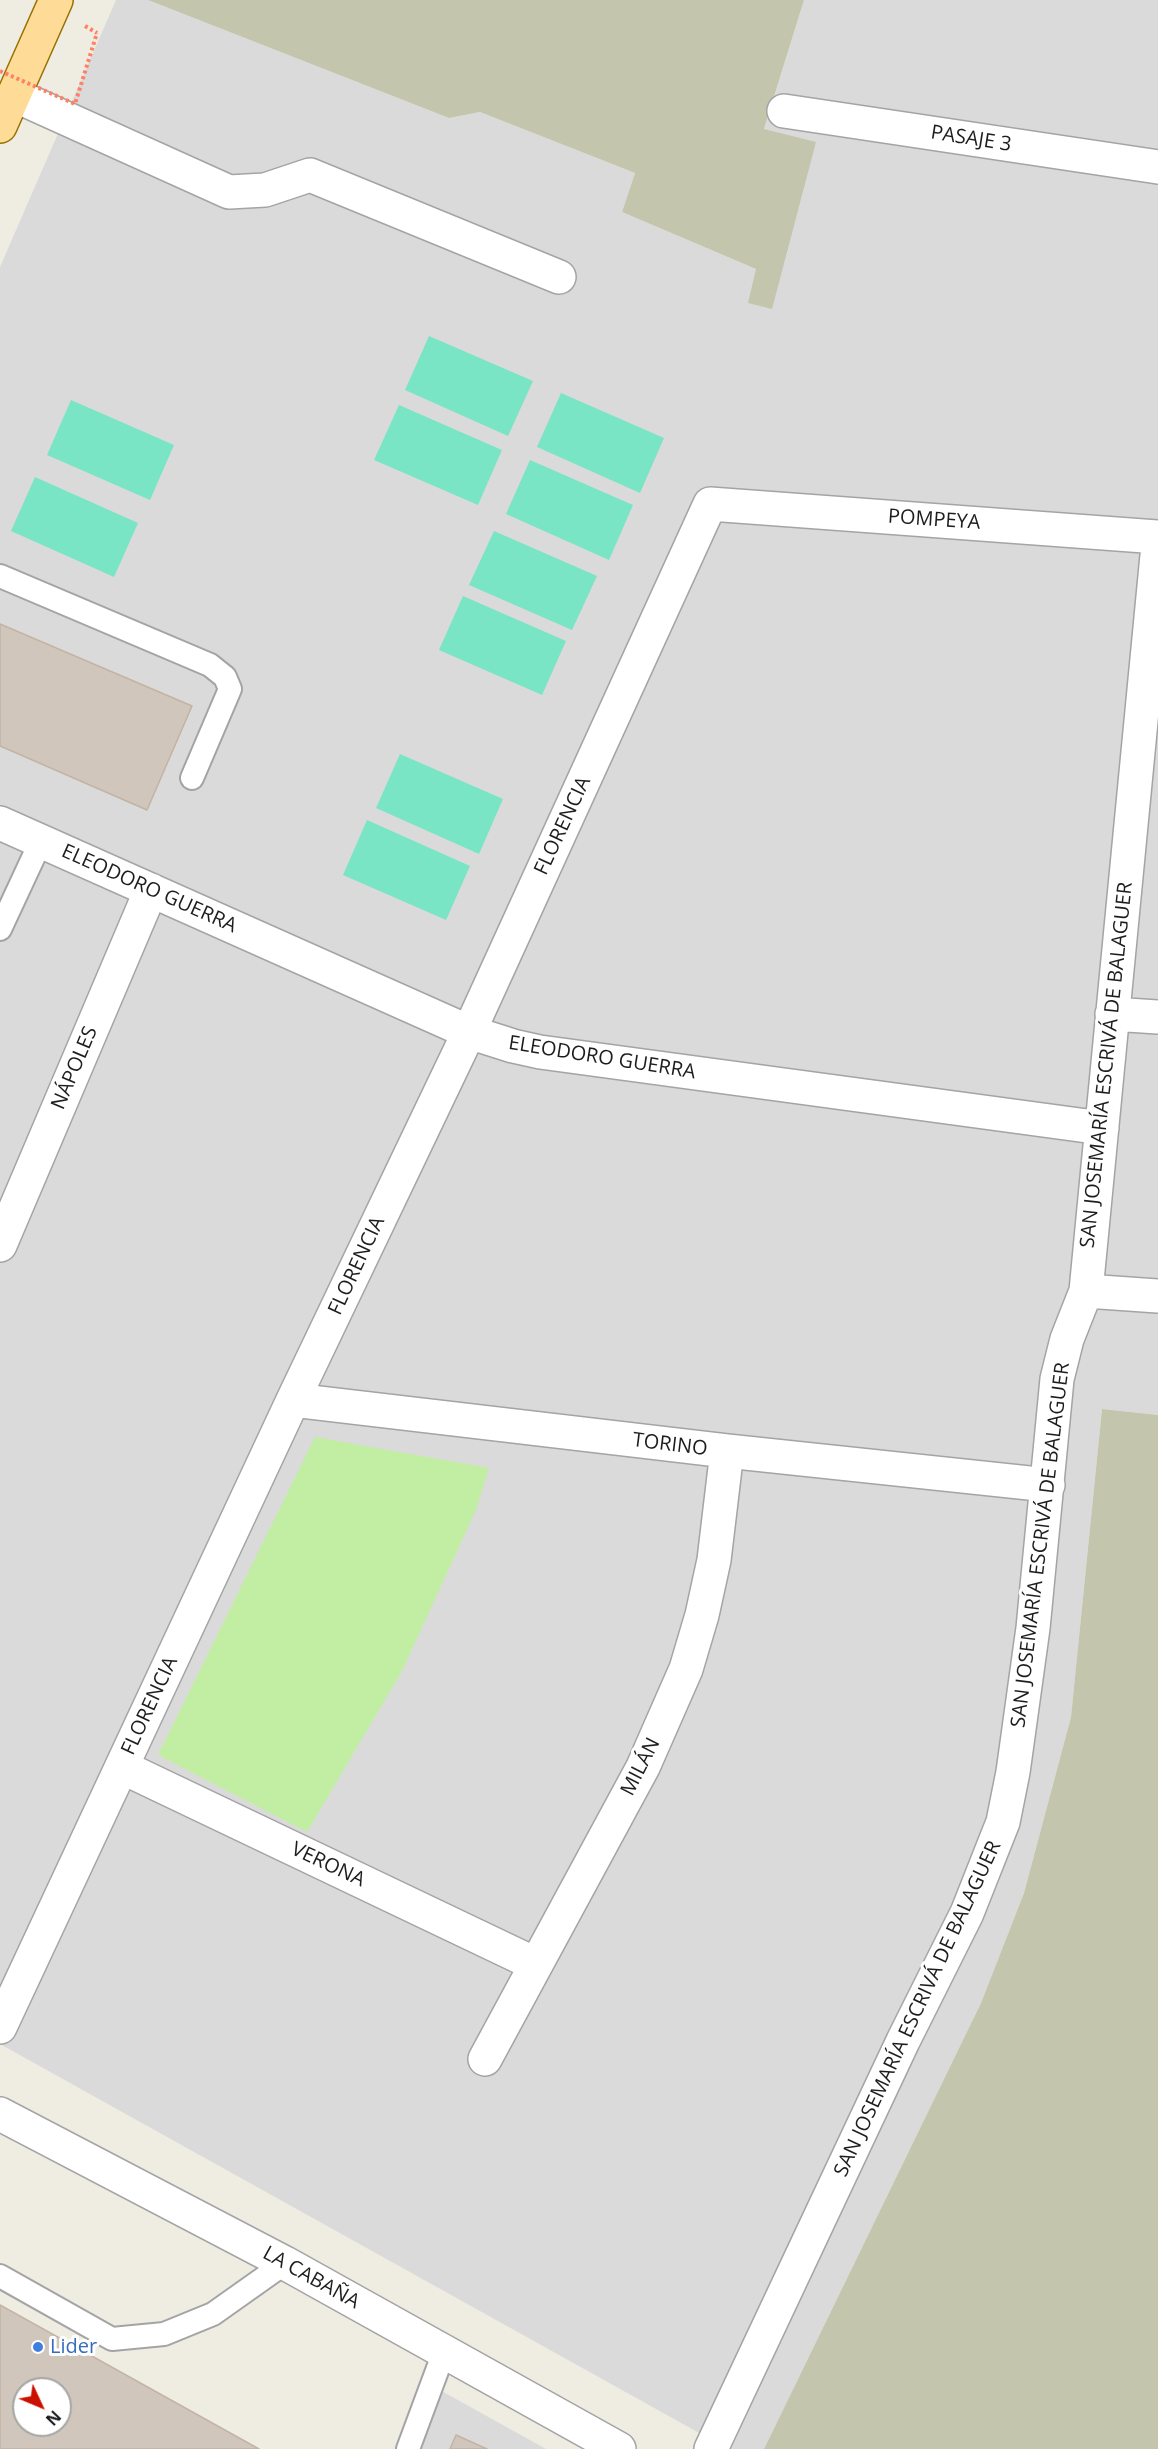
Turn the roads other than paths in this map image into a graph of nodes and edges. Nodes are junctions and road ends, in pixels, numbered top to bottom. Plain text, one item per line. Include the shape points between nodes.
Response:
1 (56, 0) edge
2 (7, 83) edge
3 (784, 111) dead end
4 (0, 126) edge
5 (1158, 167) edge
6 (559, 277) dead end
7 (710, 504) joint
8 (1158, 537) edge
9 (1158, 545) edge
10 (0, 576) edge
11 (1149, 732) edge
12 (192, 778) dead end
13 (0, 823) edge
14 (40, 841) junction
15 (151, 890) junction
16 (0, 929) edge
17 (1112, 1014) junction
18 (1158, 1017) edge
19 (469, 1032) junction
20 (1102, 1128) junction
21 (0, 1245) edge
22 (1086, 1291) junction
23 (1158, 1296) edge
24 (293, 1400) junction
25 (727, 1451) junction
26 (1047, 1485) junction
27 (122, 1767) junction
28 (535, 1964) junction
29 (0, 2026) edge
30 (485, 2059) dead end
31 (0, 2114) edge
32 (285, 2263) junction
33 (0, 2276) edge
34 (444, 2352) junction
35 (408, 2449) edge
36 (619, 2449) edge
37 (711, 2449) edge

1 - 2 main road
2 - 4 main road
2 - 6 street via 230,192 264,190 310,175
3 - 5 street, PASAJE 3
7 - 8 street, POMPEYA
7 - 19 street, FLORENCIA
9 - 11 street, SAN JOSEMARÍA ESCRIVÁ DE BALAGUER
10 - 12 lane via 210,665 225,677 230,690
11 - 17 street, SAN JOSEMARÍA ESCRIVÁ DE BALAGUER
13 - 14 street, ELEODORO GUERRA
14 - 15 street, ELEODORO GUERRA
14 - 16 lane
15 - 19 street, ELEODORO GUERRA
15 - 21 street, NÁPOLES
17 - 18 street
17 - 20 street, SAN JOSEMARÍA ESCRIVÁ DE BALAGUER
19 - 20 street, ELEODORO GUERRA via 540,1052
19 - 24 street, FLORENCIA
20 - 22 street, SAN JOSEMARÍA ESCRIVÁ DE BALAGUER
22 - 23 street
22 - 26 street, SAN JOSEMARÍA ESCRIVÁ DE BALAGUER via 1067,1339 1058,1379
24 - 25 street, TORINO
24 - 27 street, FLORENCIA
25 - 26 street, TORINO
25 - 28 street, MILÁN via 714,1560 686,1669 643,1767
26 - 37 street, SAN JOSEMARÍA ESCRIVÁ DE BALAGUER via 1033,1628 1003,1822 967,1913
27 - 28 street, VERONA
27 - 29 street, FLORENCIA
28 - 30 street, MILÁN
31 - 32 street, LA CABAÑA
32 - 33 lane via 213,2314 164,2334 112,2339
32 - 34 street, LA CABAÑA
34 - 35 lane
34 - 36 street, LA CABAÑA

